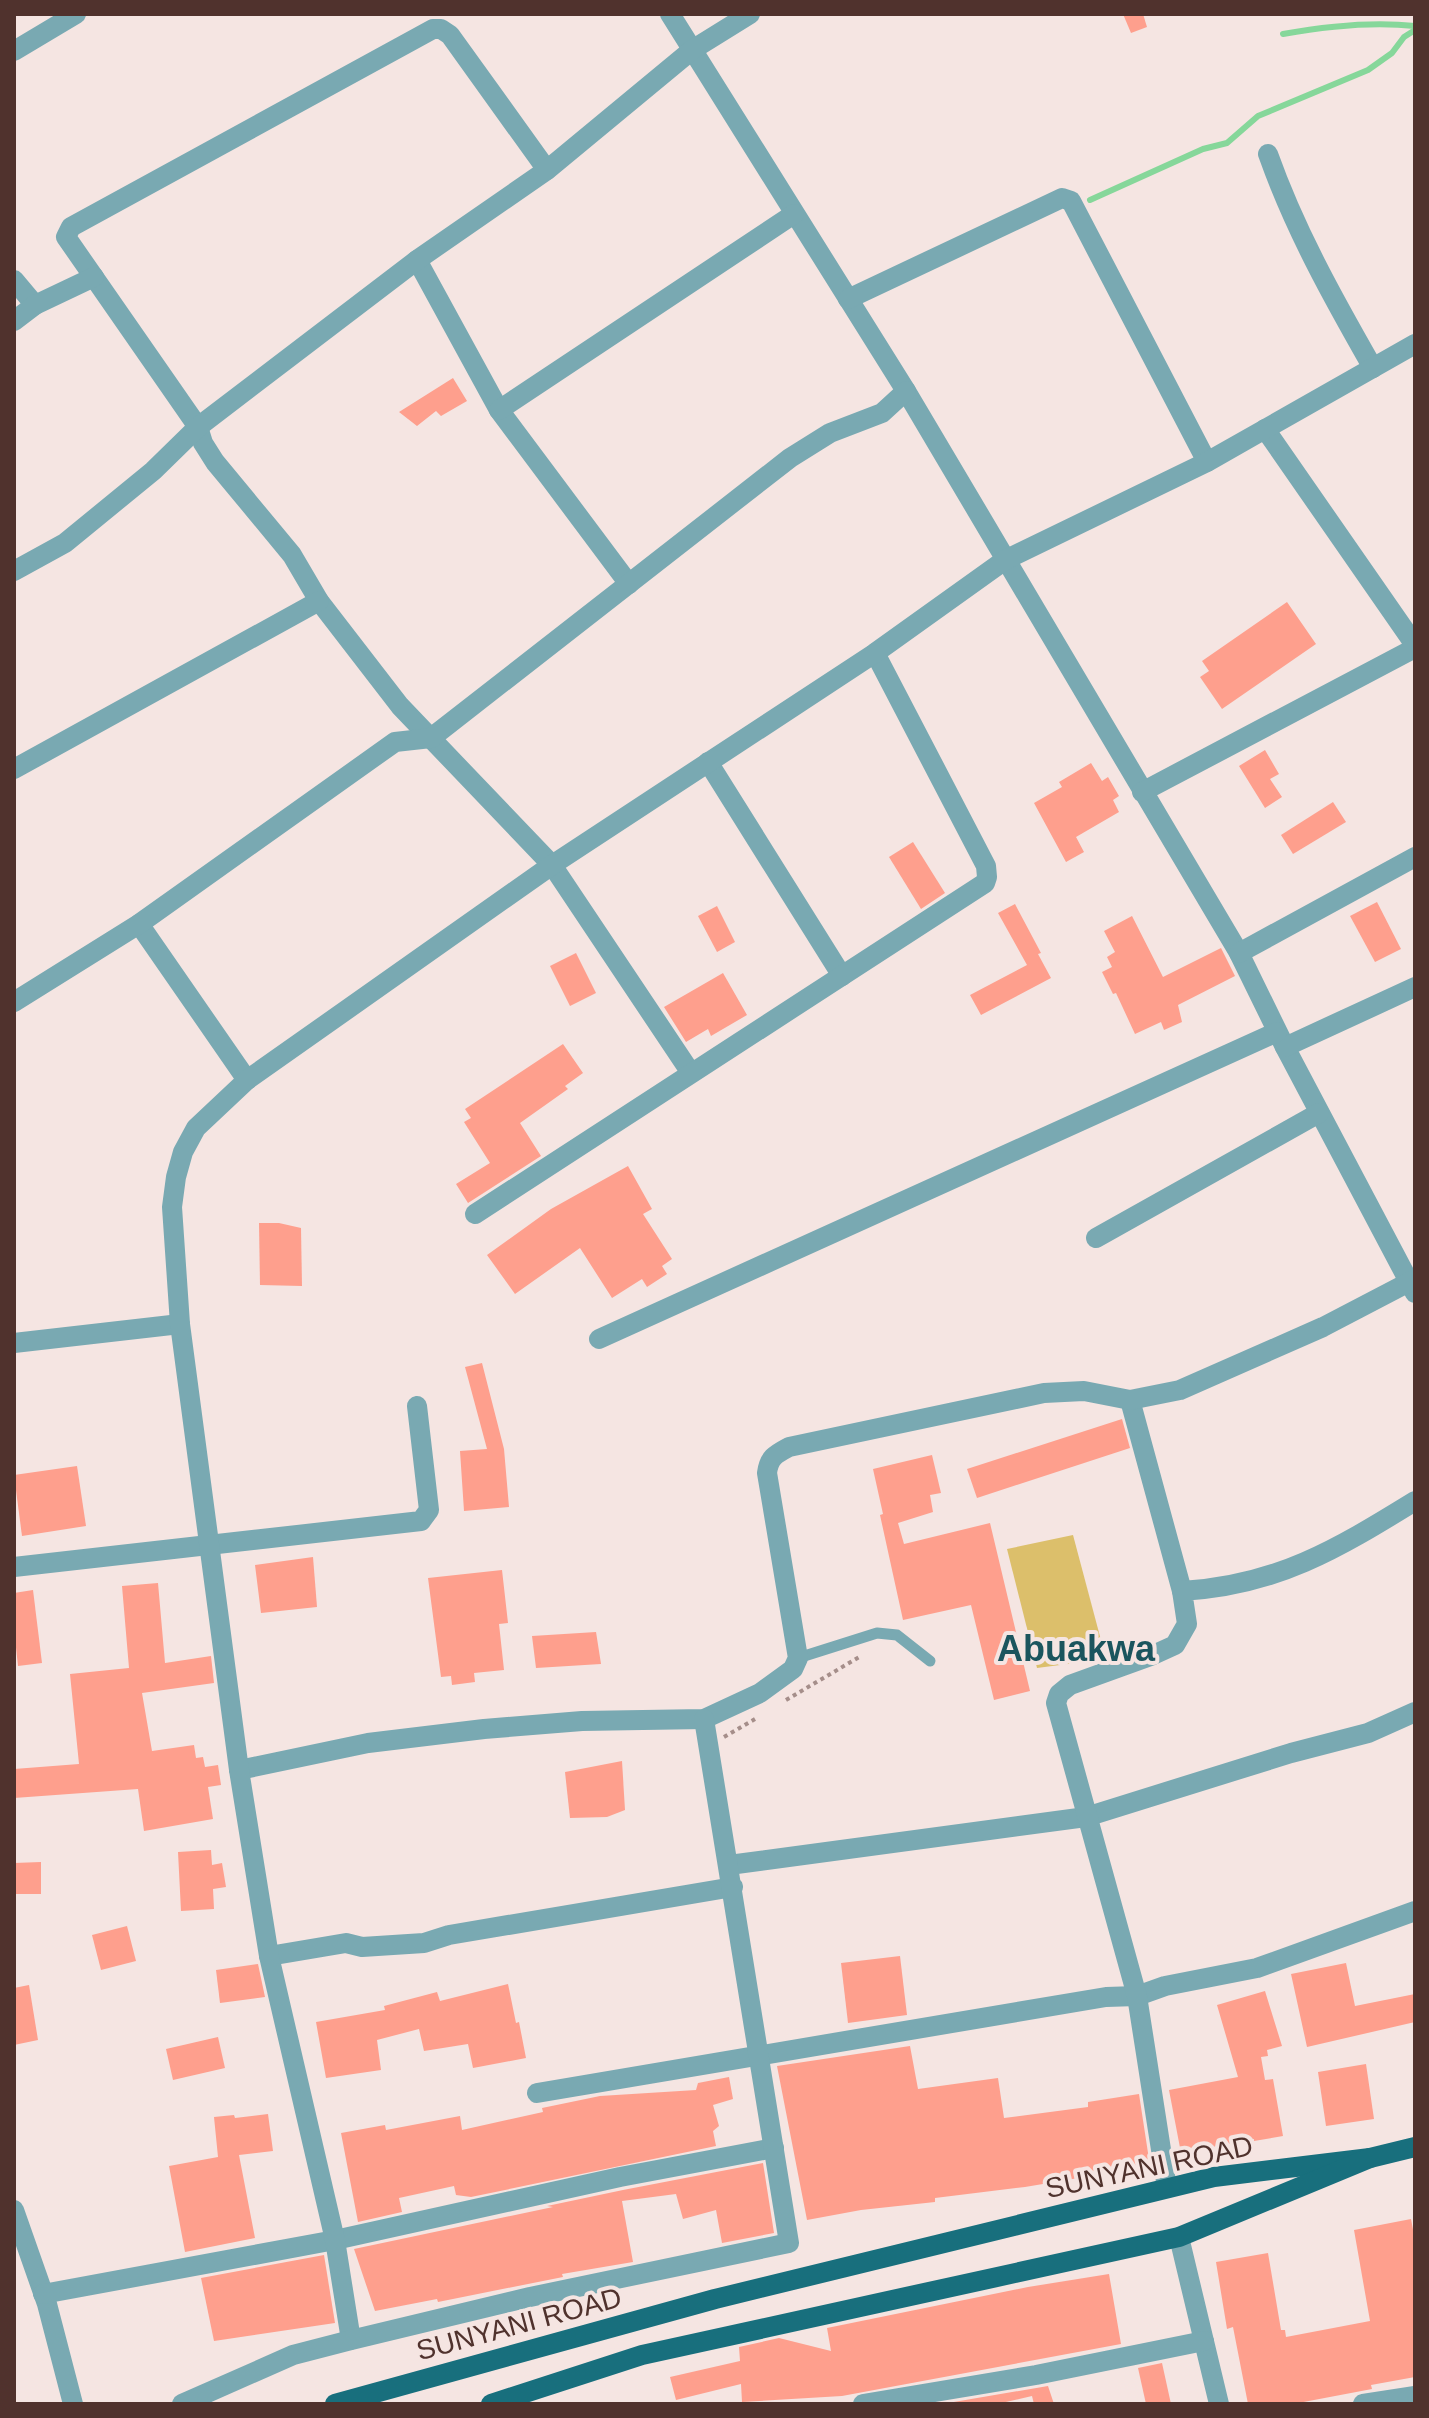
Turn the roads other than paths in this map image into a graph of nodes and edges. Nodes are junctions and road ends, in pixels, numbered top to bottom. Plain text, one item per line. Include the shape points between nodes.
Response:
1 (76, 14) edge
2 (670, 14) edge
3 (750, 14) edge
4 (692, 50) junction
5 (14, 51) edge
6 (1268, 154) dead end
7 (547, 170) junction
8 (794, 214) junction
9 (417, 260) junction
10 (94, 277) junction
11 (14, 280) edge
12 (848, 299) junction
13 (35, 305) junction
14 (14, 321) edge
15 (1415, 344) edge
16 (1373, 368) junction
17 (906, 391) junction
18 (499, 410) junction
19 (198, 427) junction
20 (1265, 429) junction
21 (1207, 462) junction
22 (1005, 560) junction
23 (14, 571) edge
24 (629, 584) junction
25 (319, 601) junction
26 (1415, 646) edge
27 (875, 653) junction
28 (431, 738) junction
29 (708, 762) junction
30 (14, 769) edge
31 (1142, 792) junction
32 (1415, 857) edge
33 (552, 865) junction
34 (139, 924) junction
35 (1239, 953) junction
36 (842, 976) junction
37 (1415, 987) edge
38 (14, 1002) edge
39 (1281, 1040) junction
40 (691, 1073) junction
41 (247, 1080) junction
42 (1319, 1113) junction
43 (475, 1214) dead end
44 (1096, 1238) dead end
45 (1413, 1285) edge
46 (180, 1324) junction
47 (599, 1339) dead end
48 (14, 1343) edge
49 (1130, 1400) junction
50 (417, 1406) dead end
51 (1415, 1501) edge
52 (211, 1544) junction
53 (14, 1567) edge
54 (1182, 1591) junction
55 (798, 1658) junction
56 (930, 1661) dead end
57 (1415, 1712) edge
58 (704, 1719) junction
59 (239, 1770) junction
60 (1086, 1817) junction
61 (729, 1865) junction
62 (733, 1887) junction
63 (1415, 1911) edge
64 (269, 1956) junction
65 (1137, 1996) junction
66 (759, 2056) junction
67 (537, 2093) dead end
68 (1415, 2147) edge
69 (774, 2148) junction
70 (1370, 2158) junction
71 (1167, 2188) junction
72 (14, 2210) edge
73 (1179, 2237) junction
74 (335, 2240) junction
75 (43, 2294) junction
76 (351, 2340) junction
77 (1204, 2341) junction
78 (1415, 2396) edge
79 (73, 2404) edge
80 (182, 2404) edge
81 (335, 2404) edge
82 (491, 2404) edge
83 (863, 2404) edge
84 (1219, 2404) edge
85 (1363, 2404) edge

1 - 5 street
2 - 4 street
3 - 4 street
4 - 7 street
4 - 8 street
6 - 16 street via 1306,247
7 - 9 street
7 - 10 street via 450,35 433,29 71,227 68,242
8 - 12 street
8 - 18 street
9 - 18 street
9 - 19 street
10 - 13 street
10 - 19 street
11 - 13 street
12 - 17 street
12 - 21 street via 1068,199
13 - 14 street
15 - 16 street
16 - 20 street
17 - 22 street
17 - 24 street via 882,413 830,433 790,458
18 - 24 street
19 - 23 street via 97,518
19 - 25 street via 215,462 292,555
20 - 21 street
20 - 26 street
21 - 22 street
22 - 27 street
22 - 31 street
24 - 28 street
25 - 28 street
25 - 30 street
26 - 31 street
27 - 29 street
27 - 36 street via 986,866 987,877 977,889
28 - 33 street
28 - 34 street via 395,742
29 - 33 street
29 - 36 street
31 - 35 street
32 - 35 street
33 - 40 street
33 - 41 street
34 - 38 street
34 - 41 street
35 - 39 street
36 - 40 street
37 - 39 street
39 - 42 street
39 - 47 street
40 - 43 street
41 - 46 street via 196,1128 176,1177 172,1207
42 - 44 street
42 - 45 street
45 - 49 street via 1180,1390
46 - 48 street
46 - 52 street
49 - 54 street
49 - 55 street via 1084,1391 1044,1393 777,1453 769,1460 767,1473
50 - 52 street via 429,1510 421,1521
51 - 54 street via 1351,1540 1283,1572
52 - 53 street
52 - 59 street
54 - 60 street via 1187,1624 1175,1645 1070,1685 1059,1694 1056,1703
55 - 56 lane via 877,1633 897,1635
55 - 58 street via 793,1669 760,1693
57 - 60 street via 1368,1733
58 - 59 street via 484,1729 368,1743
58 - 61 street
59 - 64 street
60 - 61 street
60 - 65 street
61 - 62 street
62 - 64 street via 424,1943 346,1943
62 - 66 street
63 - 65 street via 1257,1968
64 - 74 street
65 - 66 street
65 - 71 street
66 - 67 street
66 - 69 street
68 - 70 main road
69 - 74 street
69 - 76 street via 789,2243
70 - 71 main road, SUNYANI ROAD via 1214,2177
70 - 73 main road, SUNYANI ROAD
71 - 81 main road, SUNYANI ROAD via 715,2299
72 - 75 street
73 - 77 street
73 - 82 main road, SUNYANI ROAD via 642,2355
74 - 75 street
74 - 76 street
75 - 79 street
76 - 80 street via 293,2355
77 - 83 street
77 - 84 street
78 - 85 street

